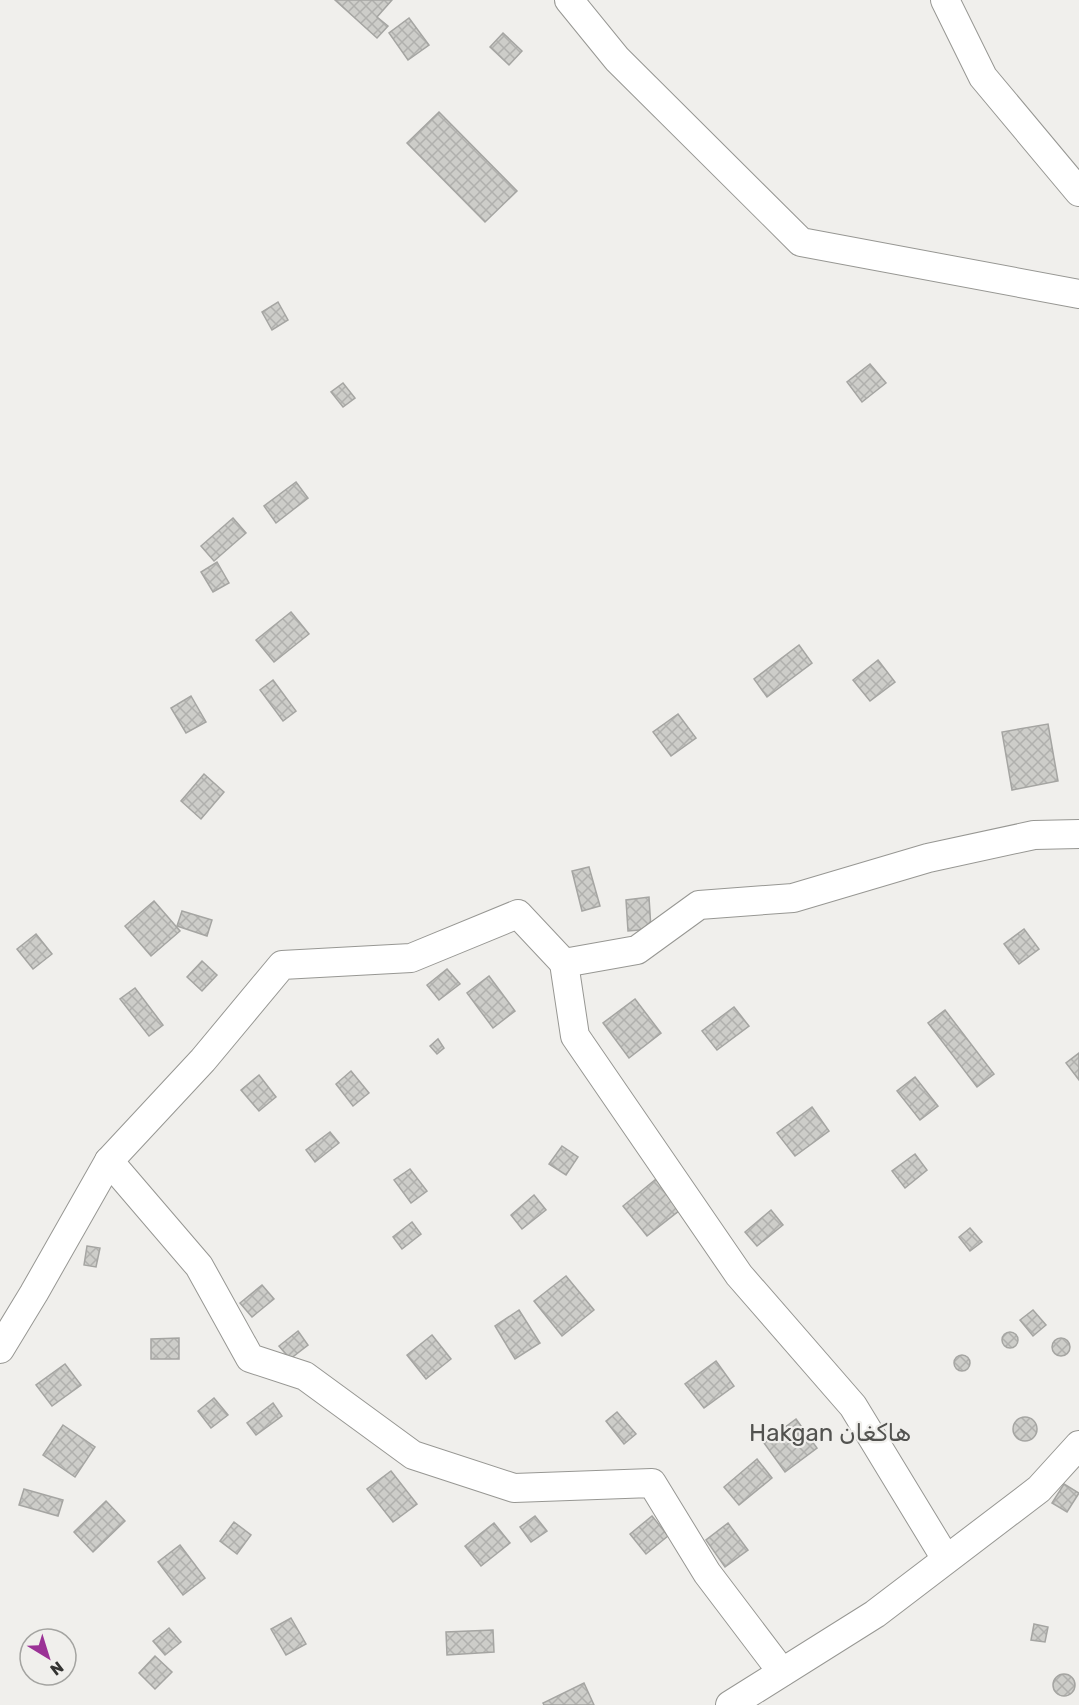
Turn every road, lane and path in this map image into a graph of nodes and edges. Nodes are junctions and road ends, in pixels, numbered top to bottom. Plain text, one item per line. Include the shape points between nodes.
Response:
1 (569, 0) edge
2 (945, 0) edge
3 (1079, 192) edge
4 (1079, 294) edge
5 (1079, 834) edge
6 (564, 963) junction
7 (109, 1161) junction
8 (0, 1349) edge
9 (1079, 1444) edge
10 (946, 1560) junction
11 (782, 1672) junction
12 (730, 1705) edge

1 - 4 street via 616,59 801,242
2 - 3 street via 983,77
5 - 6 street via 1034,836 928,858 793,898 699,905 637,950
6 - 7 street via 518,914 411,958 282,965 203,1060
6 - 10 street via 575,1036 739,1275 853,1406
7 - 8 street
7 - 11 street via 199,1266 250,1358 305,1376 413,1455 514,1488 652,1483 707,1573
9 - 10 street via 1039,1489
10 - 11 street via 875,1614
11 - 12 street

